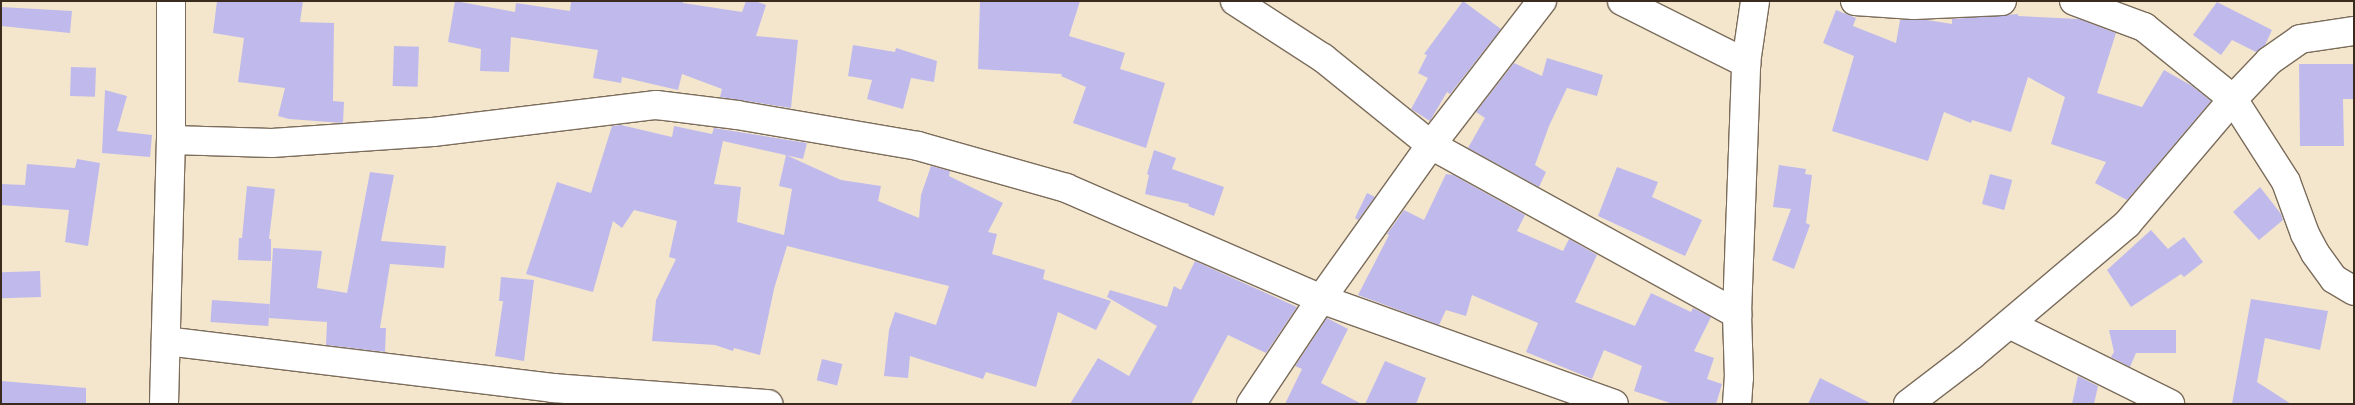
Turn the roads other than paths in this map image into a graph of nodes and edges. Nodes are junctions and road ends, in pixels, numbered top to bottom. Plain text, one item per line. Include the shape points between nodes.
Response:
1 (171, 1) edge
2 (1234, 1) edge
3 (1542, 1) edge
4 (1622, 1) edge
5 (1756, 1) edge
6 (1855, 1) edge
7 (2002, 1) edge
8 (2074, 1) edge
9 (2354, 31) edge
10 (1746, 63) junction
11 (2233, 99) junction
12 (171, 140) junction
13 (1431, 145) junction
14 (2354, 291) edge
15 (1321, 298) junction
16 (1737, 314) junction
17 (2009, 324) junction
18 (166, 341) junction
19 (164, 404) edge
20 (768, 404) edge
21 (1251, 404) edge
22 (1614, 404) edge
23 (1737, 404) edge
24 (1908, 404) edge
25 (2170, 404) edge

1 - 12 street
2 - 13 street via 1323,58
3 - 13 street
4 - 10 street
5 - 10 street
6 - 7 street via 1914,5
8 - 11 street via 2144,28
9 - 11 street via 2300,39 2269,61
10 - 16 street
11 - 14 street via 2286,182 2315,253 2334,279
11 - 17 street via 2127,224
12 - 15 street via 272,143 414,133 656,105 728,114 918,146 1066,188
12 - 18 street
13 - 15 street
13 - 16 street
15 - 21 street
15 - 22 street
16 - 23 street
17 - 24 street
17 - 25 street
18 - 19 street
18 - 20 street via 553,388

